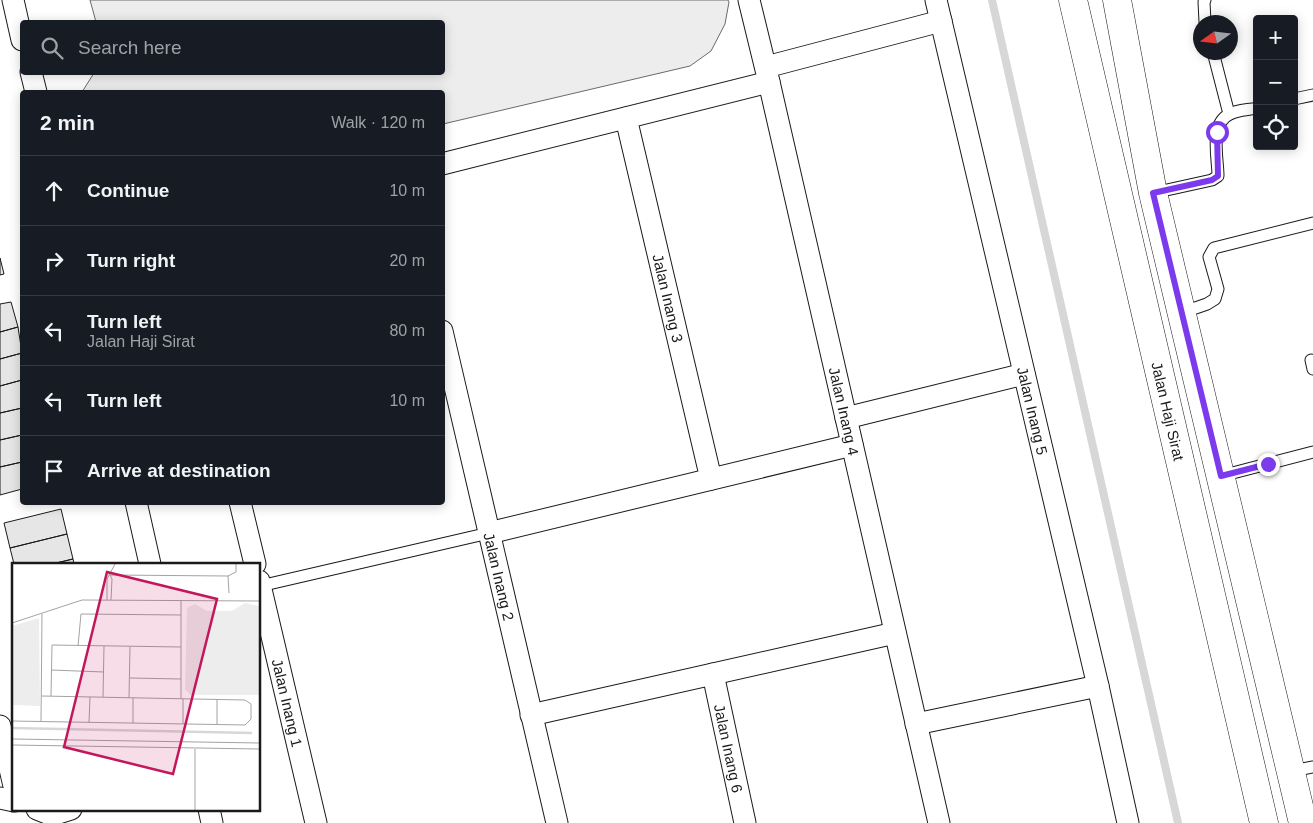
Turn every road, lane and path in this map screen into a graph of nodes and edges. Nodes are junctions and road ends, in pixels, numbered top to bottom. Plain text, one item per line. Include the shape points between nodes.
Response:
1 (13, 0) edge
2 (749, 0) edge
3 (936, 0) edge
4 (1117, 0) edge
5 (1205, 0) edge
6 (1073, 2) edge
7 (1205, 15) edge
8 (941, 21) junction
9 (20, 31) edge
10 (1215, 60) edge
11 (768, 74) junction
12 (32, 75) edge
13 (36, 90) edge
14 (1313, 95) edge
15 (1298, 98) edge
16 (1253, 109) edge
17 (1229, 114) junction
18 (626, 118) junction
19 (445, 163) edge
20 (1153, 193) junction
21 (1313, 223) edge
22 (1180, 313) junction
23 (445, 344) edge
24 (1024, 374) junction
25 (846, 418) junction
26 (852, 445) junction
27 (1313, 452) edge
28 (1221, 476) junction
29 (711, 479) junction
30 (137, 505) edge
31 (241, 505) edge
32 (489, 533) junction
33 (150, 563) edge
34 (255, 563) edge
35 (260, 584) edge
36 (260, 588) edge
37 (896, 633) junction
38 (713, 674) junction
39 (1098, 686) junction
40 (531, 715) junction
41 (916, 724) junction
42 (0, 726) edge
43 (1302, 769) edge
44 (12, 777) edge
45 (40, 810) edge
46 (69, 810) edge
47 (208, 810) edge
48 (212, 823) edge
49 (316, 823) edge
50 (556, 823) edge
51 (745, 823) edge
52 (939, 823) edge
53 (1128, 823) edge
54 (1264, 823) edge
55 (1303, 823) edge

1 - 9 street
2 - 11 street, Jalan Inang 4
3 - 8 street, Jalan Inang 5
4 - 20 main road
5 - 7 lane
6 - 54 main road, Jalan Haji Sirat
8 - 11 street
8 - 24 street, Jalan Inang 5
10 - 17 lane
11 - 18 street
11 - 25 street, Jalan Inang 4
12 - 13 street
14 - 15 lane
16 - 17 lane
17 - 20 lane via 1221,121 1217,132 1218,176
18 - 19 street
18 - 29 street, Jalan Inang 3
20 - 22 main road
21 - 22 lane via 1214,248 1209,257 1218,289 1215,299
22 - 28 main road
23 - 32 street, Jalan Inang 2
24 - 25 street
24 - 39 street, Jalan Inang 5
25 - 26 street, Jalan Inang 4
26 - 29 street
26 - 37 street, Jalan Inang 4
27 - 28 lane
28 - 43 main road
29 - 32 street
30 - 33 street
31 - 34 street
32 - 35 lane
32 - 40 street, Jalan Inang 2
36 - 49 street, Jalan Inang 1
37 - 38 street
37 - 41 street, Jalan Inang 4
38 - 40 street
38 - 51 street, Jalan Inang 6
39 - 41 street
39 - 53 street, Jalan Inang 5
40 - 50 street, Jalan Inang 2
41 - 52 street, Jalan Inang 4
42 - 44 street
43 - 55 main road
45 - 46 street via 52,815
47 - 48 street

